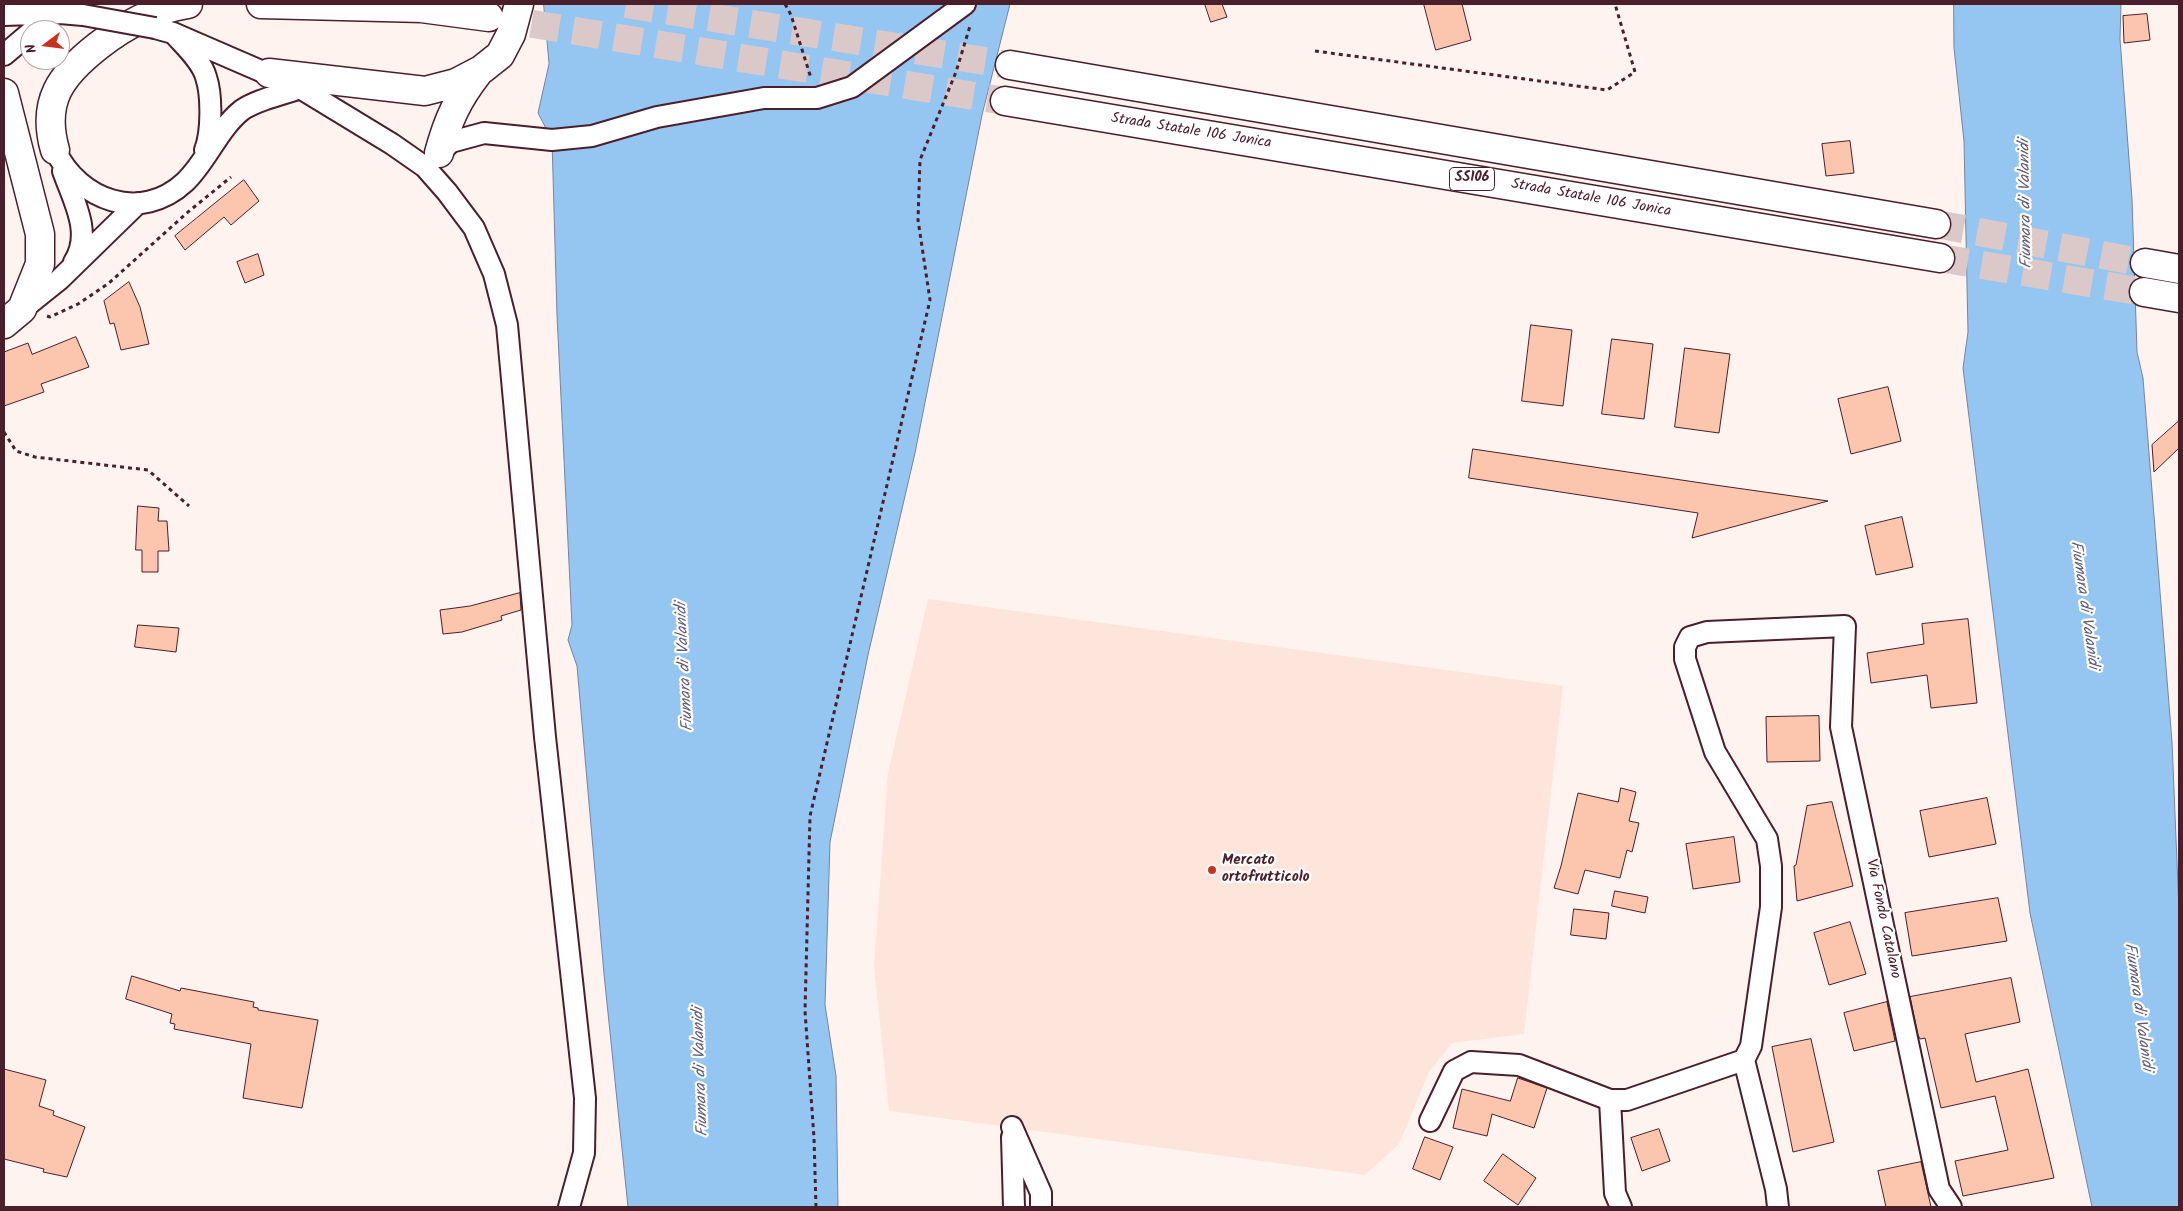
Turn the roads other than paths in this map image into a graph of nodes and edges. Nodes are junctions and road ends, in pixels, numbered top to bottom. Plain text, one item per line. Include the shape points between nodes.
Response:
1 (188, 4) edge
2 (261, 4) edge
3 (377, 4) edge
4 (519, 4) edge
5 (423, 8) junction
6 (968, 12) edge
7 (60, 13) junction
8 (4, 15) edge
9 (489, 17) tunnel mouth
10 (49, 20) edge
11 (164, 30) junction
12 (20, 41) edge
13 (4, 55) edge
14 (1010, 65) tunnel mouth
15 (481, 70) junction
16 (269, 73) junction
17 (300, 88) junction
18 (4, 93) edge
19 (1005, 101) tunnel mouth
20 (4, 146) edge
21 (56, 150) junction
22 (202, 159) junction
23 (432, 160) junction
24 (30, 194) junction
25 (138, 203) junction
26 (1936, 224) tunnel mouth
27 (1940, 258) tunnel mouth
28 (2145, 263) tunnel mouth
29 (2179, 269) edge
30 (59, 280) junction
31 (2144, 292) tunnel mouth
32 (2179, 298) edge
33 (13, 317) edge
34 (1744, 1060) junction
35 (1610, 1100) junction
36 (1430, 1121) dead end
37 (569, 1207) edge
38 (1014, 1207) edge
39 (1041, 1207) edge
40 (1622, 1207) edge
41 (1778, 1207) edge
42 (1951, 1207) edge

1 - 21 main road via 141,17 110,36 72,67 59,85 52,106 51,129
2 - 5 main road
3 - 5 main road
4 - 15 main road via 512,34 500,55
5 - 9 main road
6 - 23 street via 852,86 818,98 764,98 657,117 592,136 552,140 484,133 451,142
7 - 8 street
7 - 10 street
7 - 11 street, bridge
11 - 16 street
11 - 22 street via 194,57 206,76 211,122
12 - 13 street
14 - 26 main road, SS106
15 - 16 main road via 456,83 425,91
15 - 23 main road via 461,95
16 - 17 street
17 - 22 street via 242,110
17 - 23 street via 392,144
18 - 24 main road
19 - 27 main road, Strada Statale 106 Jonica / SS106
20 - 24 main road
21 - 25 street via 68,173 88,190 112,201
21 - 30 street via 83,237 77,258
22 - 25 street via 174,190
23 - 37 street via 447,192 474,228 494,274 507,325 545,736 585,1098 584,1153
24 - 33 main road via 40,234 40,264
25 - 30 street
28 - 29 main road
30 - 33 street
31 - 32 main road
34 - 35 street via 1627,1100
34 - 41 street
34 - 42 street, Via Fondo Catalano via 1751,1046 1770,907 1768,840 1715,752 1685,658 1685,647 1690,637 1707,632 1846,626 1841,727 1939,1189
35 - 36 street via 1519,1065 1471,1062 1454,1071
35 - 40 street via 1615,1193
38 - 39 street via 1012,1128 1041,1193

